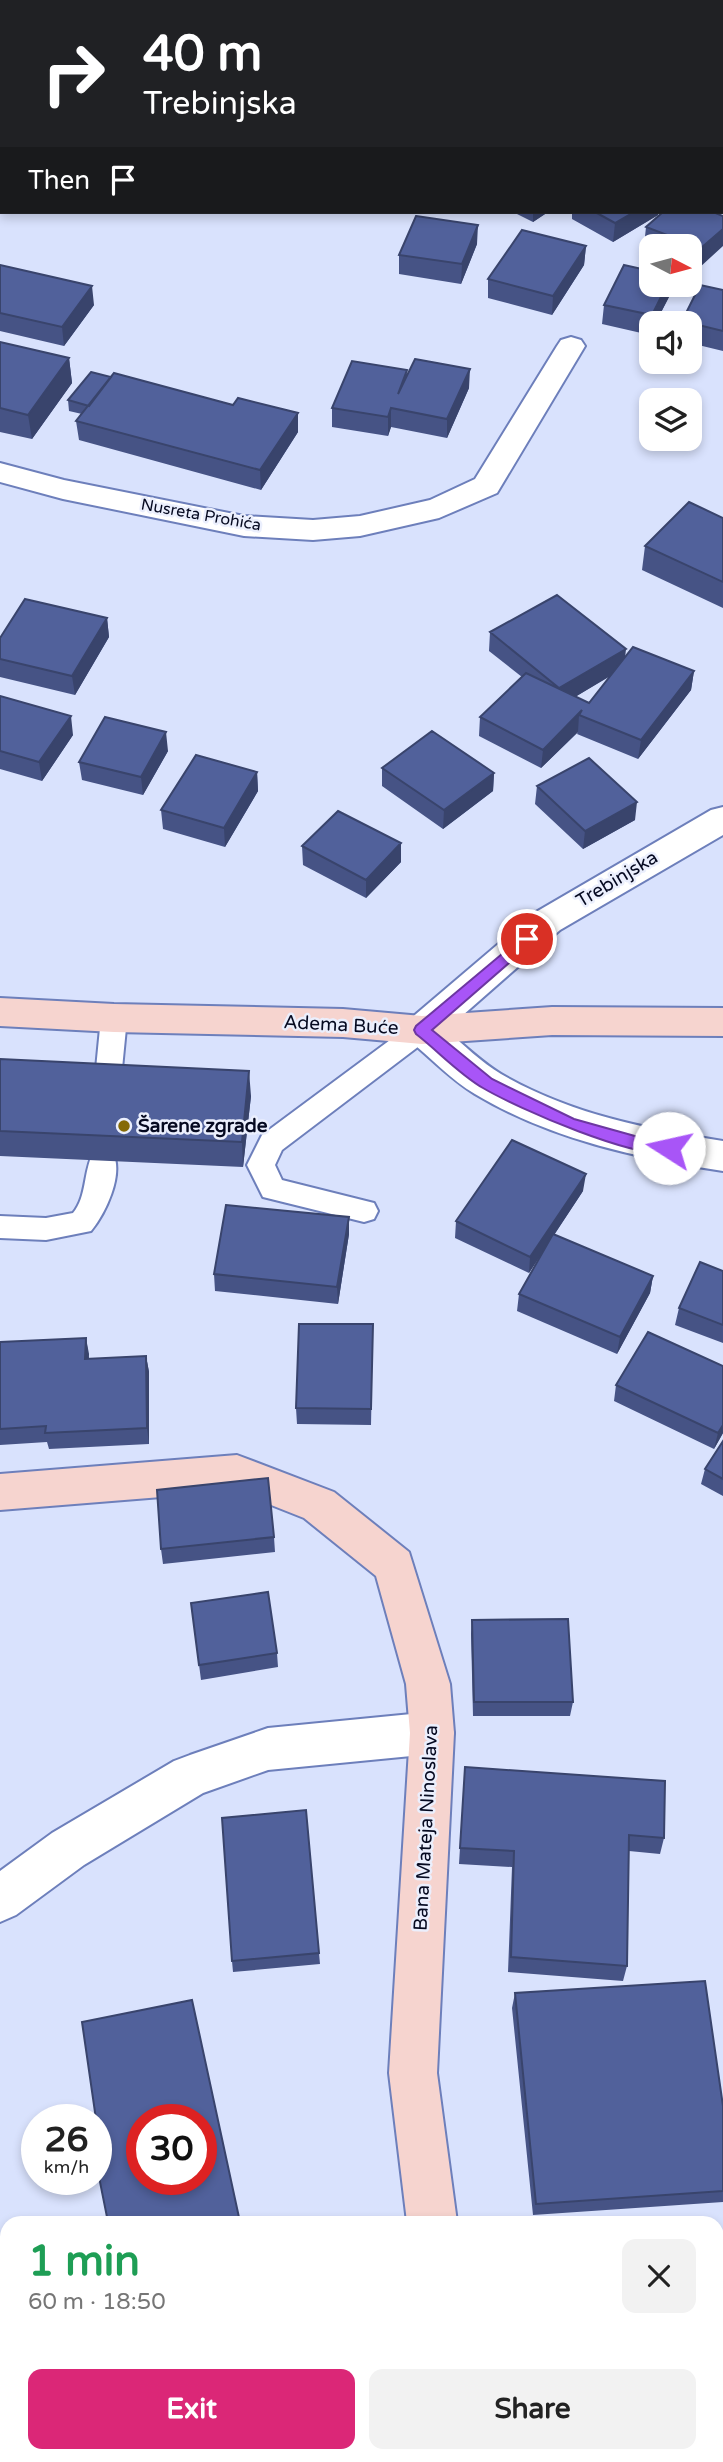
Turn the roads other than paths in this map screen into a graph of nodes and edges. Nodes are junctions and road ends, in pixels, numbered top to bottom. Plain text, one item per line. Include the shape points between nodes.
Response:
1 (571, 346) dead end
2 (0, 472) edge
3 (723, 819) edge
4 (0, 1012) edge
5 (114, 1018) junction
6 (723, 1022) edge
7 (422, 1030) junction
8 (107, 1089) edge
9 (723, 1156) edge
10 (103, 1161) edge
11 (365, 1211) dead end
12 (0, 1227) edge
13 (0, 1492) edge
14 (432, 1733) junction
15 (0, 1899) edge
16 (431, 2216) edge

1 - 2 street, Nusreta Prohića via 486,486 439,508 373,523 313,530 244,526
3 - 7 street, Trebinjska via 548,921
4 - 5 street, Adema Buće
5 - 7 street, Adema Buće via 343,1023
5 - 8 lane
6 - 7 street, Adema Buće via 552,1021
7 - 9 street via 487,1083 570,1124 642,1144
7 - 11 lane via 272,1143 261,1165 273,1189
10 - 12 lane via 94,1207 81,1223 46,1229
13 - 14 street, Bana Mateja Ninoslava via 237,1474 319,1505 394,1565 428,1684
14 - 15 street via 268,1749 190,1776 68,1849
14 - 16 street, Bana Mateja Ninoslava via 413,2073

